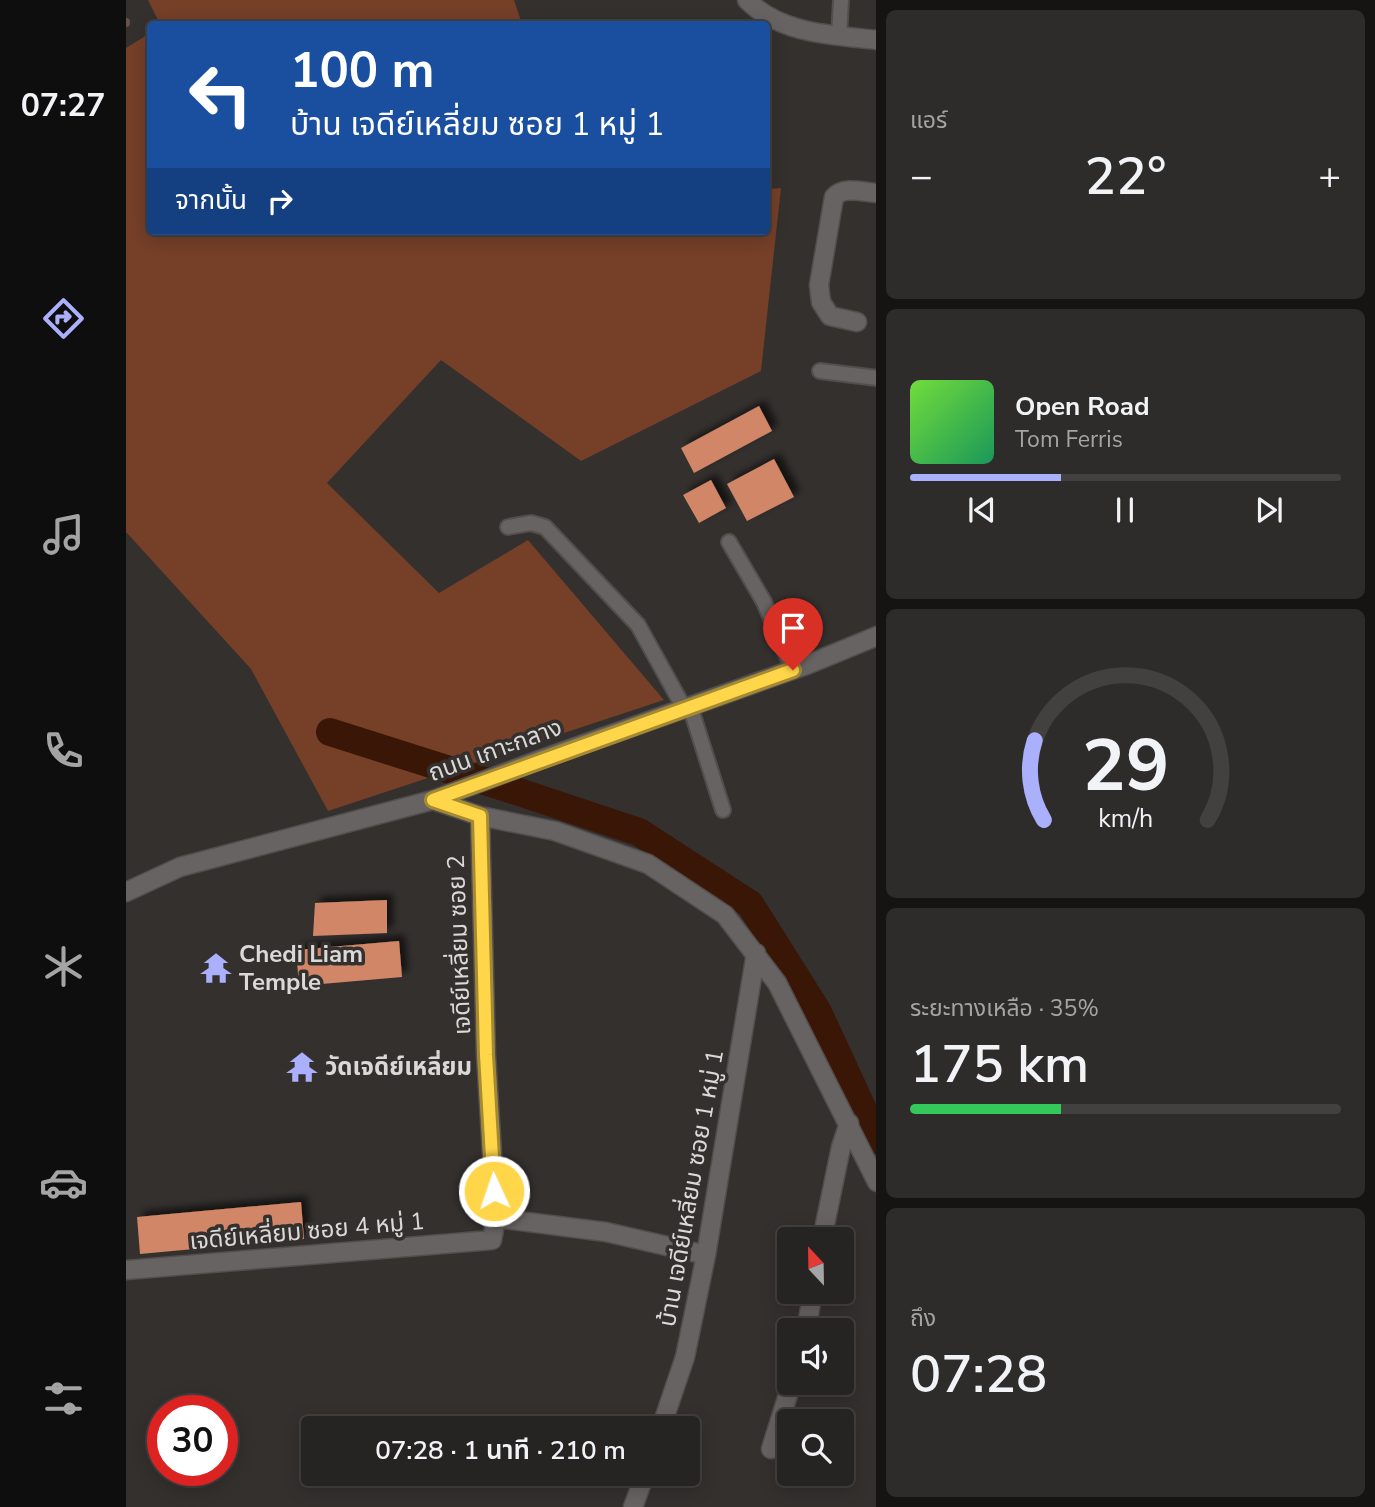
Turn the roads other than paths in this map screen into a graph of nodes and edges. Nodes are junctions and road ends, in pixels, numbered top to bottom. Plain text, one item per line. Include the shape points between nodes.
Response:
1 (747, 0) edge
2 (841, 0) edge
3 (839, 36) junction
4 (876, 40) edge
5 (876, 193) edge
6 (857, 322) dead end
7 (820, 372) dead end
8 (876, 378) edge
9 (508, 527) dead end
10 (729, 542) dead end
11 (876, 636) edge
12 (793, 670) junction
13 (687, 707) junction
14 (433, 800) junction
15 (723, 810) dead end
16 (480, 816) junction
17 (126, 892) edge
18 (756, 953) junction
19 (849, 1122) junction
20 (876, 1182) edge
21 (496, 1218) junction
22 (824, 1227) edge
23 (492, 1240) joint
24 (706, 1255) junction
25 (126, 1270) edge
26 (788, 1395) edge
27 (665, 1416) edge
28 (771, 1449) dead end
29 (641, 1486) edge
30 (633, 1507) edge

1 - 3 street via 786,24
2 - 3 lane
3 - 4 street
5 - 6 street via 848,190 834,197 819,285 821,302 830,316
7 - 8 lane
9 - 13 lane via 531,523 545,527 638,625
10 - 12 lane via 764,602
11 - 12 street, ถนน เกาะกลาง
12 - 13 street, ถนน เกาะกลาง
13 - 14 street, ถนน เกาะกลาง
13 - 15 lane
14 - 16 street
14 - 17 street, ถนน เกาะกลาง via 180,867
16 - 18 street via 555,831 648,864 725,915
16 - 21 street, เจดีย์เหลี่ยม ซอย 2 via 486,1055
18 - 19 street via 777,983
18 - 24 street, บ้าน เจดีย์เหลี่ยม ซอย 1 หมู่ 1
19 - 20 street
19 - 22 street
21 - 23 street, เจดีย์เหลี่ยม ซอย 2
21 - 24 street via 606,1232
23 - 25 street, เจดีย์เหลี่ยม ซอย 4 หมู่ 1
24 - 27 street, บ้าน เจดีย์เหลี่ยม ซอย 1 หมู่ 1 via 685,1357
26 - 28 street
29 - 30 street

